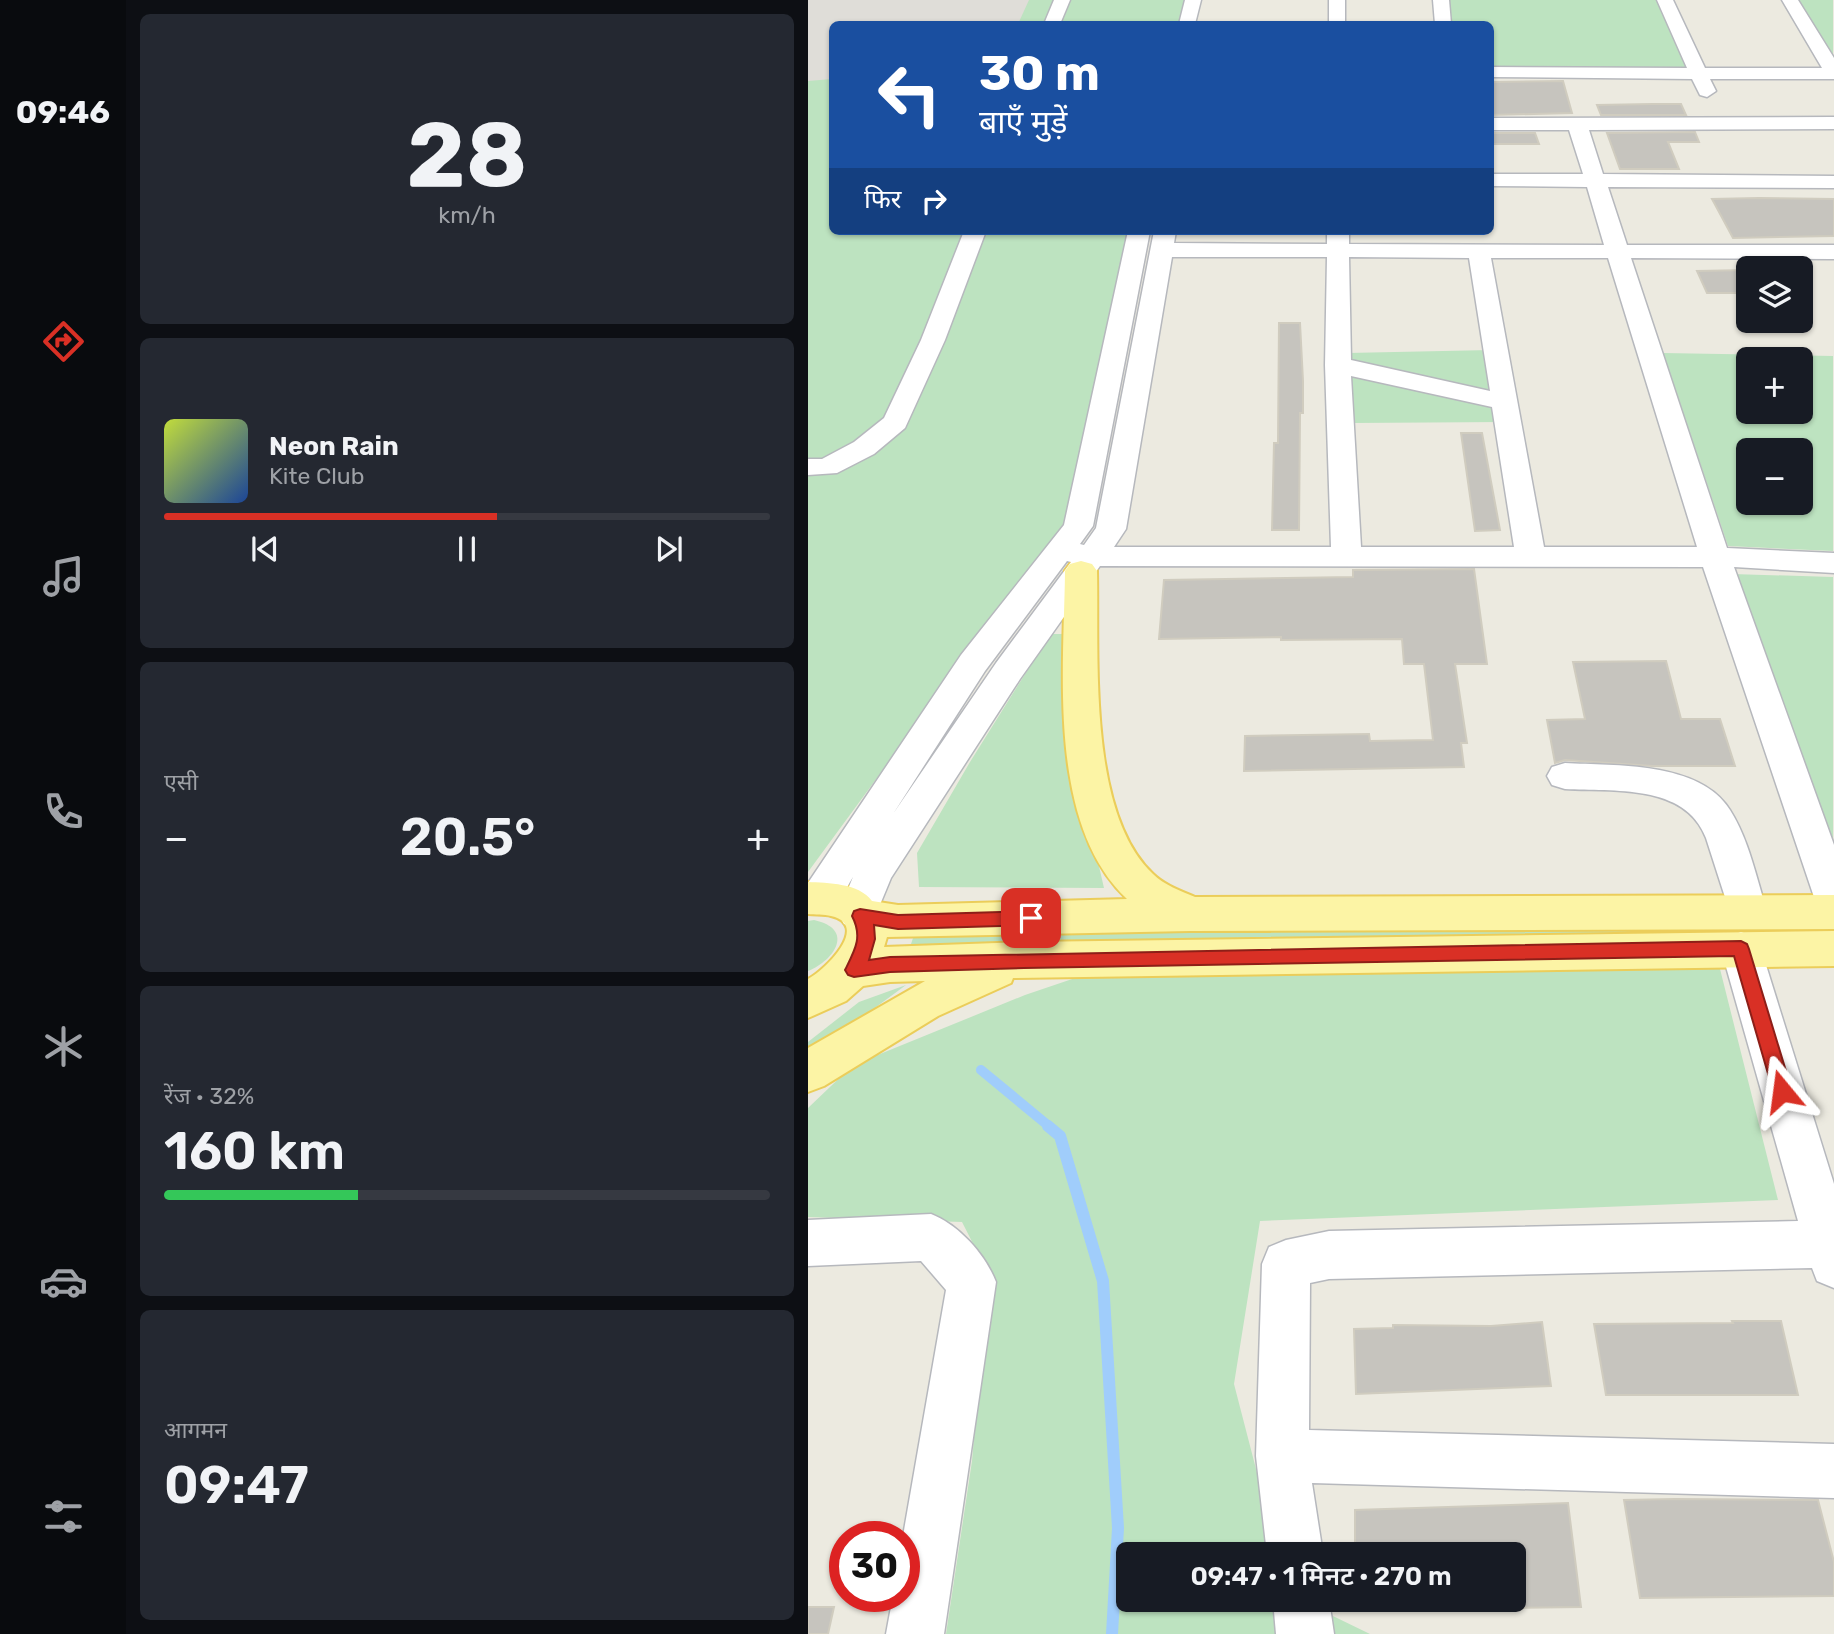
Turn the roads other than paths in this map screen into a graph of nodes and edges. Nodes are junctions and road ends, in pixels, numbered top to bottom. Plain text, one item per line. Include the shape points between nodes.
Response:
1 (1062, 0) edge
2 (1193, 0) edge
3 (1337, 0) edge
4 (1441, 0) edge
5 (1665, 0) edge
6 (1790, 0) edge
7 (1053, 21) edge
8 (1188, 21) edge
9 (1337, 21) edge
10 (1443, 21) edge
11 (1494, 72) edge
12 (1698, 73) junction
13 (1833, 74) edge
14 (1834, 123) edge
15 (1494, 124) edge
16 (1577, 124) junction
17 (1724, 124) junction
18 (1494, 180) edge
19 (1594, 181) junction
20 (1834, 182) edge
21 (973, 235) edge
22 (1155, 237) edge
23 (1338, 241) edge
24 (1834, 251) edge
25 (1479, 252) junction
26 (1617, 252) junction
27 (1338, 365) junction
28 (1505, 402) junction
29 (808, 467) edge
30 (1346, 556) junction
31 (1531, 557) junction
32 (1714, 557) junction
33 (1077, 559) junction
34 (1834, 563) edge
35 (1565, 776) dead end
36 (814, 898) edge
37 (1834, 900) edge
38 (1834, 912) edge
39 (859, 914) junction
40 (1190, 914) junction
41 (1749, 936) junction
42 (1834, 947) edge
43 (1024, 960) junction
44 (854, 970) junction
45 (808, 999) edge
46 (808, 1072) edge
47 (808, 1243) edge
48 (1830, 1254) edge
49 (1282, 1456) junction
50 (1834, 1471) edge
51 (1293, 1542) edge
52 (1302, 1612) edge
53 (915, 1634) edge
54 (1305, 1634) edge

1 - 7 street
2 - 8 street
3 - 9 street
4 - 10 street
5 - 12 street
6 - 13 street
11 - 12 street
12 - 13 street
12 - 17 street
14 - 17 street
15 - 16 street
16 - 17 street
16 - 19 street
18 - 19 street
19 - 20 street
19 - 26 street
21 - 29 street via 896,422 864,448 827,467
22 - 23 street
22 - 33 street via 1111,529
23 - 25 street
23 - 27 street
24 - 26 street
25 - 26 street
25 - 28 street
26 - 32 street
27 - 28 street
27 - 30 street
28 - 31 street
30 - 31 street
30 - 33 street
31 - 32 street
32 - 34 street
32 - 37 street
33 - 36 street via 973,663
33 - 39 street via 874,873
33 - 40 main road via 1083,648 1081,704 1093,804 1107,845 1138,885
35 - 41 street via 1665,784 1703,801 1716,818
36 - 39 main road via 835,899
38 - 41 main road
39 - 40 main road via 898,922
39 - 44 main road via 867,939
40 - 41 main road
41 - 42 main road
41 - 43 main road
41 - 48 street
43 - 44 main road via 890,964
43 - 46 main road via 958,984 889,1019
44 - 45 main road via 834,987
47 - 53 street via 931,1237 972,1282
48 - 49 street via 1329,1255 1286,1264
49 - 50 street
49 - 51 street
52 - 54 street

